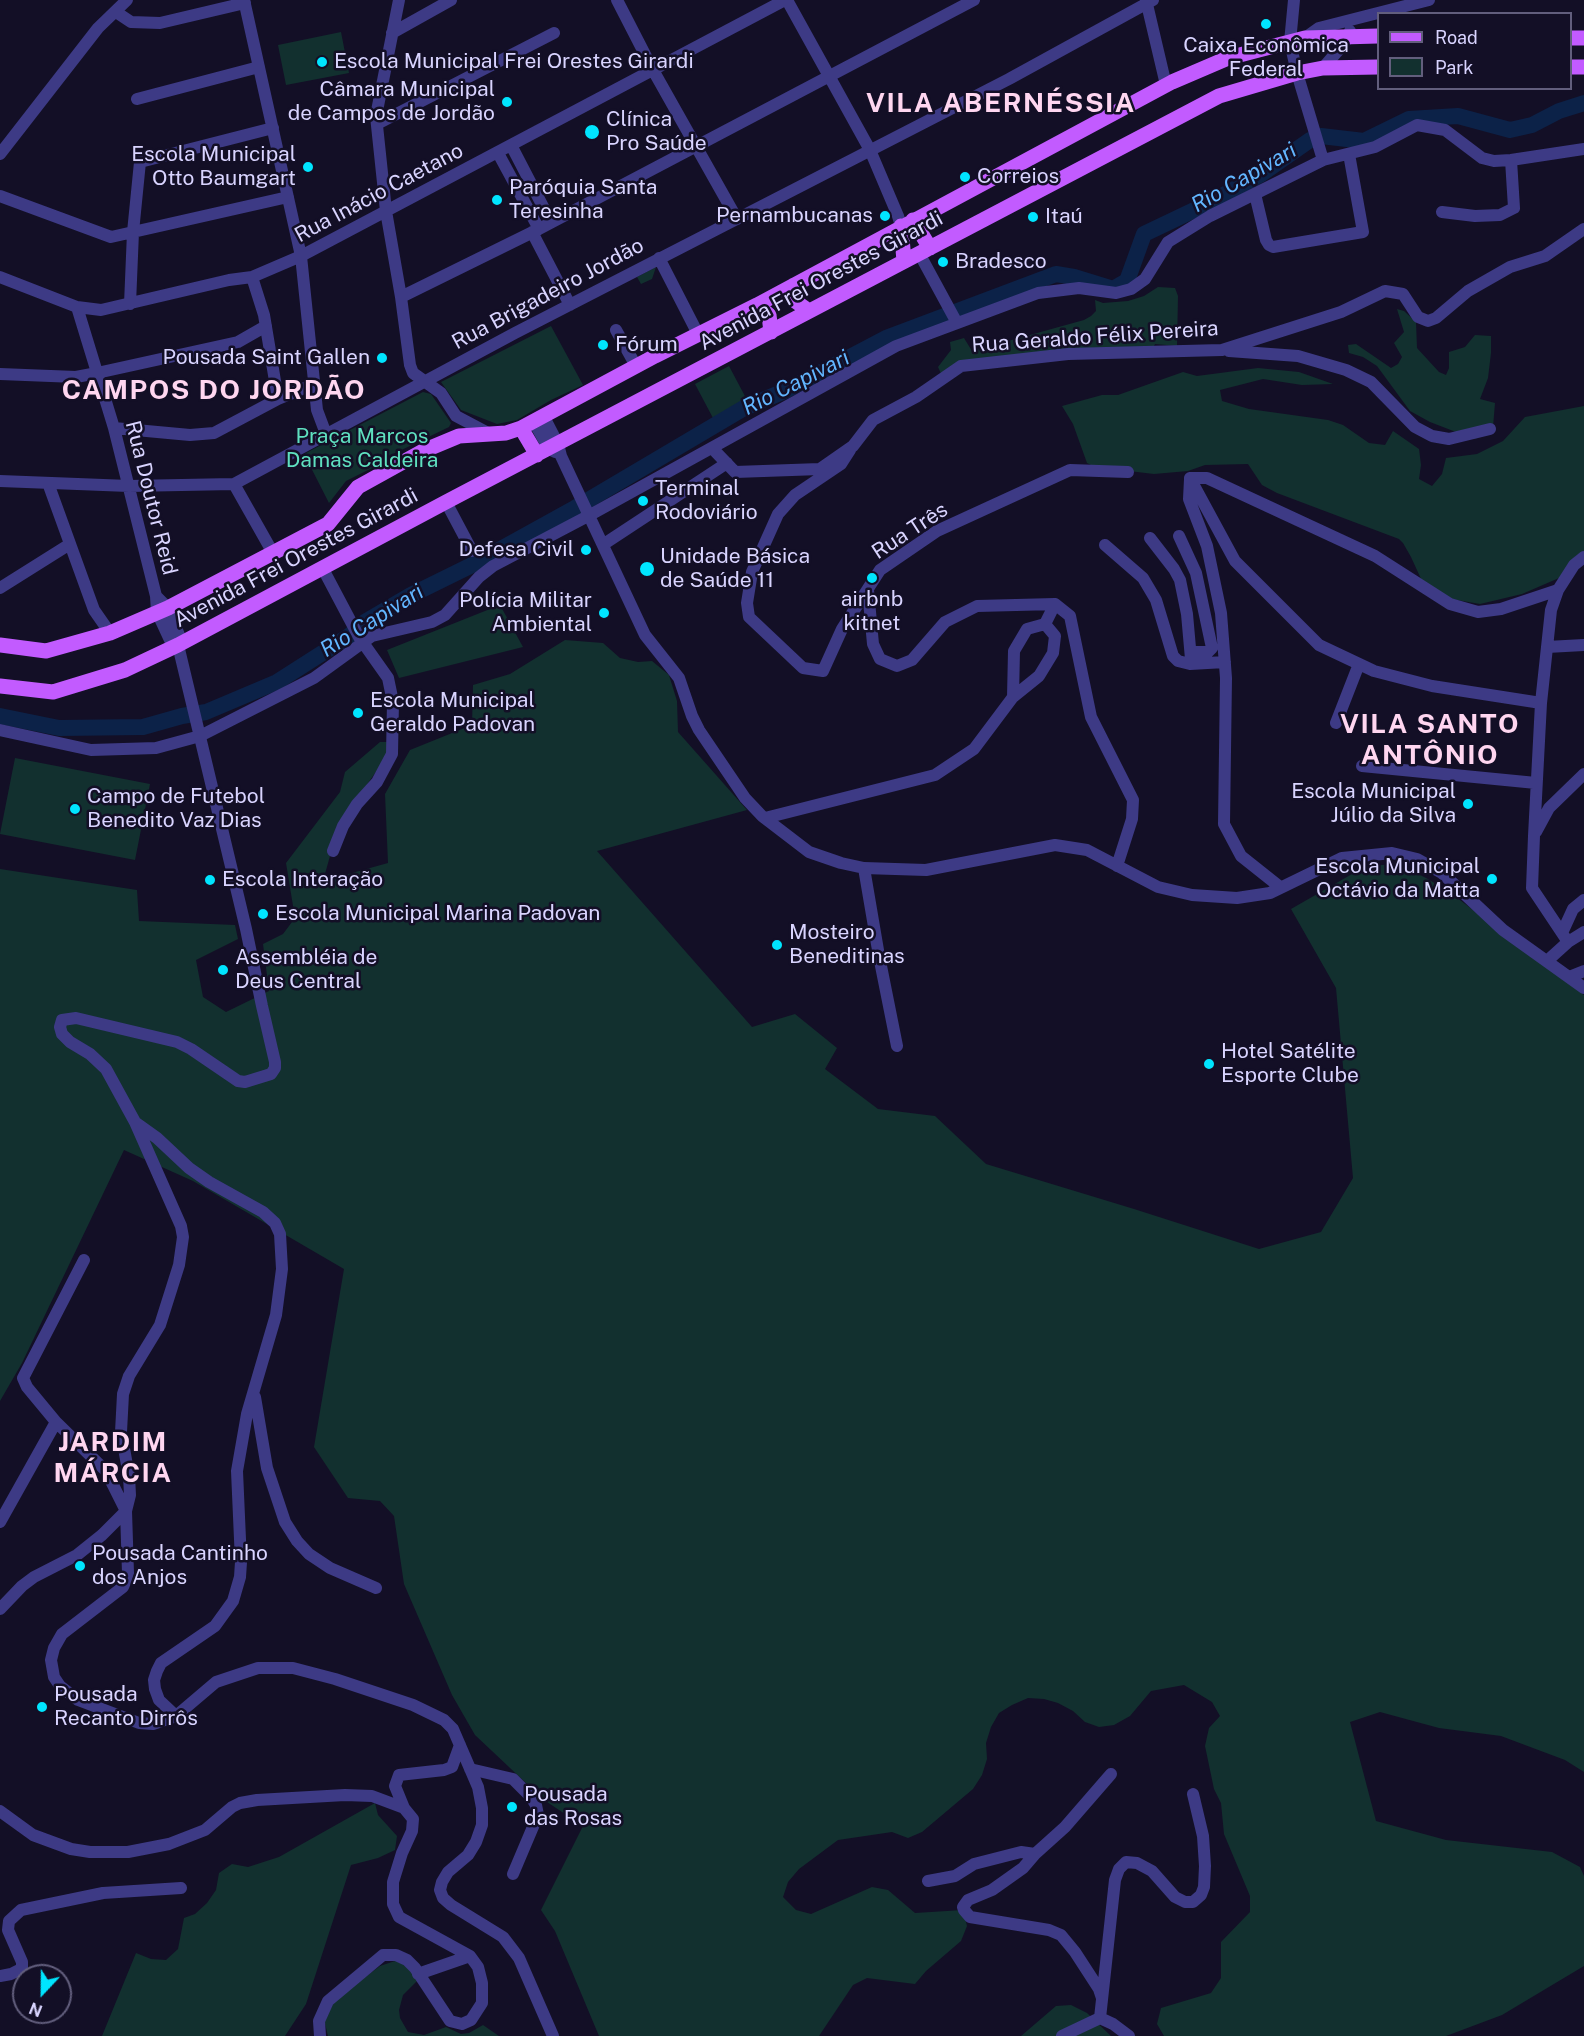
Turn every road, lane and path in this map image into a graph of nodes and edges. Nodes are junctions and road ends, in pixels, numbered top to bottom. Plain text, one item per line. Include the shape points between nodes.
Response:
1 (127, 0) edge
2 (399, 0) edge
3 (451, 0) edge
4 (617, 0) edge
5 (786, 0) edge
6 (974, 0) edge
7 (1294, 0) edge
8 (1427, 0) edge
9 (245, 1) edge
10 (1149, 1) edge
11 (116, 12) junction
12 (1380, 12) edge
13 (1377, 13) edge
14 (1356, 18) junction
15 (392, 33) junction
16 (554, 33) dead end
17 (1349, 36) junction
18 (1377, 36) edge
19 (1297, 40) junction
20 (259, 67) junction
21 (1377, 67) edge
22 (1323, 68) junction
23 (653, 70) junction
24 (1297, 73) junction
25 (828, 76) junction
26 (1166, 85) junction
27 (136, 99) dead end
28 (377, 124) junction
29 (273, 128) junction
30 (511, 145) junction
31 (695, 146) junction
32 (1584, 148) edge
33 (870, 150) junction
34 (498, 153) junction
35 (0, 154) edge
36 (1349, 154) junction
37 (1322, 159) junction
38 (1511, 160) junction
39 (1255, 194) junction
40 (0, 196) edge
41 (288, 196) junction
42 (386, 211) junction
43 (1442, 212) dead end
44 (737, 219) junction
45 (551, 222) junction
46 (907, 223) junction
47 (535, 230) junction
48 (1584, 230) edge
49 (133, 232) junction
50 (924, 251) junction
51 (301, 256) junction
52 (659, 258) junction
53 (904, 261) junction
54 (0, 277) edge
55 (252, 277) junction
56 (794, 285) junction
57 (401, 297) junction
58 (130, 304) junction
59 (570, 305) junction
60 (757, 305) junction
61 (77, 307) junction
62 (809, 311) junction
63 (957, 322) junction
64 (266, 326) junction
65 (616, 330) dead end
66 (771, 332) junction
67 (698, 334) junction
68 (1222, 350) junction
69 (636, 366) junction
70 (97, 373) junction
71 (0, 374) edge
72 (425, 381) junction
73 (314, 384) junction
74 (278, 399) junction
75 (533, 422) junction
76 (114, 429) junction
77 (1490, 429) dead end
78 (326, 434) junction
79 (490, 435) junction
80 (853, 446) junction
81 (712, 448) junction
82 (551, 451) junction
83 (727, 463) junction
84 (1128, 472) dead end
85 (1190, 478) junction
86 (0, 481) edge
87 (48, 483) junction
88 (234, 484) junction
89 (129, 486) junction
90 (446, 502) junction
91 (588, 512) junction
92 (1179, 536) dead end
93 (1150, 538) dead end
94 (70, 544) junction
95 (603, 544) junction
96 (1105, 545) dead end
97 (472, 551) dead end
98 (273, 553) junction
99 (1584, 557) edge
100 (322, 567) junction
101 (0, 588) edge
102 (868, 590) junction
103 (1558, 590) junction
104 (1055, 604) junction
105 (163, 610) junction
106 (1045, 624) junction
107 (110, 633) junction
108 (361, 640) junction
109 (0, 645) edge
110 (178, 645) junction
111 (1584, 645) edge
112 (1547, 648) junction
113 (1191, 658) junction
114 (1225, 662) junction
115 (1359, 664) junction
116 (0, 686) edge
117 (1012, 697) junction
118 (1541, 704) junction
119 (1336, 723) dead end
120 (0, 730) edge
121 (200, 736) junction
122 (1362, 766) dead end
123 (1584, 774) edge
124 (1536, 783) junction
125 (765, 818) junction
126 (1534, 836) junction
127 (333, 851) dead end
128 (1117, 866) junction
129 (864, 868) junction
130 (1280, 887) junction
131 (1584, 900) edge
132 (1584, 932) edge
133 (1565, 937) junction
134 (1547, 961) junction
135 (1584, 971) edge
136 (1569, 977) junction
137 (1584, 988) edge
138 (897, 1046) dead end
139 (135, 1122) junction
140 (84, 1260) dead end
141 (254, 1390) junction
142 (56, 1422) junction
143 (126, 1511) junction
144 (0, 1522) edge
145 (376, 1588) dead end
146 (0, 1608) edge
147 (176, 1716) junction
148 (460, 1745) junction
149 (470, 1769) junction
150 (1112, 1774) dead end
151 (1193, 1794) dead end
152 (404, 1808) junction
153 (0, 1811) edge
154 (1035, 1854) junction
155 (513, 1874) dead end
156 (928, 1881) dead end
157 (181, 1888) dead end
158 (470, 1956) junction
159 (418, 1974) junction
160 (0, 1976) edge
161 (1102, 2000) junction
162 (1100, 2018) junction
163 (320, 2036) edge
164 (553, 2036) edge
165 (1062, 2036) edge
166 (1129, 2036) edge

1 - 11 street
2 - 15 street
3 - 15 street
4 - 23 street
5 - 23 street, Rua Inácio Caetano
5 - 25 street
6 - 25 street
7 - 19 street
8 - 12 street
9 - 11 street via 160,23 131,22
9 - 20 street
10 - 26 street
10 - 33 street, Rua Brigadeiro Jordão
11 - 35 street via 98,28
13 - 14 street
14 - 17 street
14 - 19 street via 1319,28
15 - 28 street
16 - 28 street
17 - 18 main road
17 - 19 main road
17 - 22 street
19 - 24 street
19 - 26 main road via 1228,58
20 - 27 street
20 - 29 street
21 - 22 main road, Avenida Frei Orestes Girardi
22 - 24 main road, Avenida Frei Orestes Girardi
23 - 30 street, Rua Inácio Caetano
23 - 31 street
24 - 37 street
24 - 50 main road, Avenida Frei Orestes Girardi via 1219,96
25 - 31 street
25 - 33 street
26 - 46 main road
28 - 42 street
29 - 41 street
29 - 49 street via 140,162
30 - 34 street, Rua Inácio Caetano
30 - 45 street
31 - 44 street
31 - 45 street
32 - 38 street
33 - 44 street, Rua Brigadeiro Jordão
33 - 46 street via 898,216
34 - 42 street, Rua Inácio Caetano
34 - 47 street
36 - 37 street
36 - 38 street via 1375,147 1417,125 1445,130 1482,158
36 - 39 street via 1363,232 1269,245
37 - 39 street
38 - 43 street via 1514,208 1500,214 1475,216
39 - 63 street via 1168,242 1145,279 1131,289 1116,293 1079,288 1038,293
40 - 49 street via 111,237
41 - 49 street
41 - 51 street
42 - 51 street, Rua Inácio Caetano
42 - 57 street
44 - 52 street, Rua Brigadeiro Jordão
45 - 47 street
46 - 50 main road
46 - 53 main road
46 - 56 main road
47 - 57 street
47 - 59 street
48 - 68 street, Rua Geraldo Félix Pereira via 1545,256 1510,267 1468,291 1428,321 1418,317 1403,294 1385,291 1341,312
49 - 58 street
50 - 53 main road, Avenida Frei Orestes Girardi
50 - 63 street
51 - 55 street, Rua Inácio Caetano
51 - 73 street
52 - 59 street, Rua Brigadeiro Jordão
52 - 67 street
53 - 62 main road, Avenida Frei Orestes Girardi
54 - 61 street, Rua Inácio Caetano
55 - 58 street, Rua Inácio Caetano
55 - 64 street
56 - 60 main road
56 - 62 main road via 795,301
57 - 72 street via 410,365 413,373
58 - 61 street, Rua Inácio Caetano via 101,310
59 - 72 street, Rua Brigadeiro Jordão
60 - 66 main road via 769,315
60 - 67 main road
61 - 70 street, Rua Doutor Reid
62 - 66 main road, Avenida Frei Orestes Girardi
63 - 81 street via 896,346
64 - 70 street via 238,342
64 - 74 street
65 - 69 street
66 - 82 main road, Avenida Frei Orestes Girardi
67 - 69 main road
68 - 77 street via 1298,356 1346,370 1371,382 1415,427 1432,436 1449,440
68 - 80 street, Rua Geraldo Félix Pereira via 1068,354 961,366 873,420
69 - 75 main road
70 - 71 street
70 - 76 street, Rua Doutor Reid
72 - 78 street, Rua Brigadeiro Jordão
72 - 79 street via 441,393 456,416
73 - 74 street
73 - 78 street via 317,410
74 - 76 street via 214,433
75 - 79 main road
75 - 82 main road
75 - 82 street
76 - 89 street, Rua Doutor Reid
78 - 88 street, Rua Brigadeiro Jordão
79 - 98 main road via 459,436 423,451 358,487 328,524
80 - 83 street, Rua Geraldo Félix Pereira via 820,469 735,472
80 - 102 street via 841,464 795,495 778,514 752,572 749,617 803,668 823,671 842,629
81 - 83 street, Rua Geraldo Félix Pereira
81 - 91 street
82 - 90 main road, Avenida Frei Orestes Girardi
82 - 91 street
83 - 95 street
84 - 102 street, Rua Três via 1070,470 937,531 880,570
85 - 103 street via 1207,478 1376,556 1450,604 1478,612 1501,609
85 - 114 street via 1189,499 1207,546 1221,613
85 - 115 street via 1235,561 1319,645
86 - 87 street, Rua Brigadeiro Jordão
87 - 89 street, Rua Brigadeiro Jordão
87 - 94 street
88 - 89 street, Rua Brigadeiro Jordão
88 - 98 street
89 - 105 street, Rua Doutor Reid via 156,596
90 - 97 street
90 - 100 main road, Avenida Frei Orestes Girardi
91 - 95 street
91 - 108 street via 493,566 445,615 432,622
92 - 113 street via 1197,573 1212,648
93 - 113 street via 1180,580
94 - 101 street
94 - 107 street via 94,610
95 - 125 street via 645,635 679,678 699,730 727,774
96 - 113 street via 1143,579 1156,600 1173,656 1178,661
98 - 105 main road
99 - 103 street
100 - 108 street
100 - 110 main road, Avenida Frei Orestes Girardi
102 - 104 street, Rua Três via 873,644 880,660 897,666 912,660 945,622 977,606
103 - 112 street via 1551,610
104 - 106 street
104 - 128 street via 1070,616 1091,717 1133,800 1132,819
105 - 107 main road
105 - 110 street via 179,635
106 - 117 street via 1027,629 1014,651
106 - 117 street via 1055,636 1053,653 1039,676
107 - 109 main road via 46,651
108 - 121 street via 314,678
108 - 127 street via 388,678 393,702 392,754 377,782 357,804
110 - 116 main road, Avenida Frei Orestes Girardi via 125,670 53,692
110 - 121 street
111 - 112 street
112 - 118 street
113 - 114 street
114 - 130 street via 1224,824 1241,856
115 - 118 street via 1432,686
115 - 119 street
117 - 125 street via 974,749 935,775
118 - 124 street
120 - 121 street via 91,750 156,748
121 - 139 street via 275,1068 271,1074 238,1081 177,1042 76,1018 62,1020 62,1034 106,1069
122 - 124 street
123 - 126 street via 1549,808
124 - 126 street
125 - 129 street via 809,852
126 - 133 street via 1532,888
128 - 129 street via 1087,850 1055,845 926,870
128 - 130 street via 1158,887 1192,895 1237,898 1270,893
129 - 138 street
130 - 134 street via 1342,858 1392,853 1417,859 1442,873 1503,930
131 - 133 street via 1573,909
132 - 133 street
133 - 134 street
134 - 136 street
135 - 136 street
136 - 137 street
139 - 141 street via 189,1168 263,1212 280,1234 282,1269 276,1315
139 - 143 street via 183,1237 179,1265 160,1325 129,1376 123,1394 122,1432 129,1485
140 - 142 street via 24,1378
141 - 145 street via 267,1468 285,1522 309,1554 330,1569
141 - 147 street via 237,1471 240,1577 233,1601 215,1626 161,1663 157,1671 154,1680 159,1700
142 - 143 street via 106,1471
142 - 144 street
143 - 146 street via 77,1555 34,1577
143 - 147 street via 126,1581 62,1634 51,1660 54,1677 78,1700 113,1715 153,1724
147 - 148 street via 216,1682 258,1668 293,1668 429,1712 453,1729
148 - 149 street
148 - 152 street via 452,1767 399,1775 395,1786
149 - 155 street via 513,1779 536,1805 537,1815
149 - 164 street via 478,1787 482,1825 468,1855 448,1872 440,1890 451,1905 503,1937 519,1958
150 - 154 street
151 - 161 street via 1203,1836 1205,1866 1201,1895 1193,1902 1185,1902 1175,1897 1152,1871 1137,1863 1126,1862 1119,1869
152 - 153 street via 372,1796 257,1800 232,1807 206,1830 169,1844 128,1852 71,1849 33,1835
152 - 158 street via 413,1819 412,1831 393,1882 393,1904 399,1917
154 - 156 street via 1021,1852 974,1864 955,1876
154 - 161 street via 993,1890 964,1903 964,1910 970,1917 1060,1935 1100,1989
157 - 160 street via 103,1893 21,1910 9,1921 8,1930 22,1967
158 - 159 street
158 - 159 street via 478,1967 482,2002 471,2020 462,2024 450,2020
159 - 163 street via 407,1960 383,1955 328,2001 319,2021
161 - 162 street
162 - 165 street
162 - 166 street

